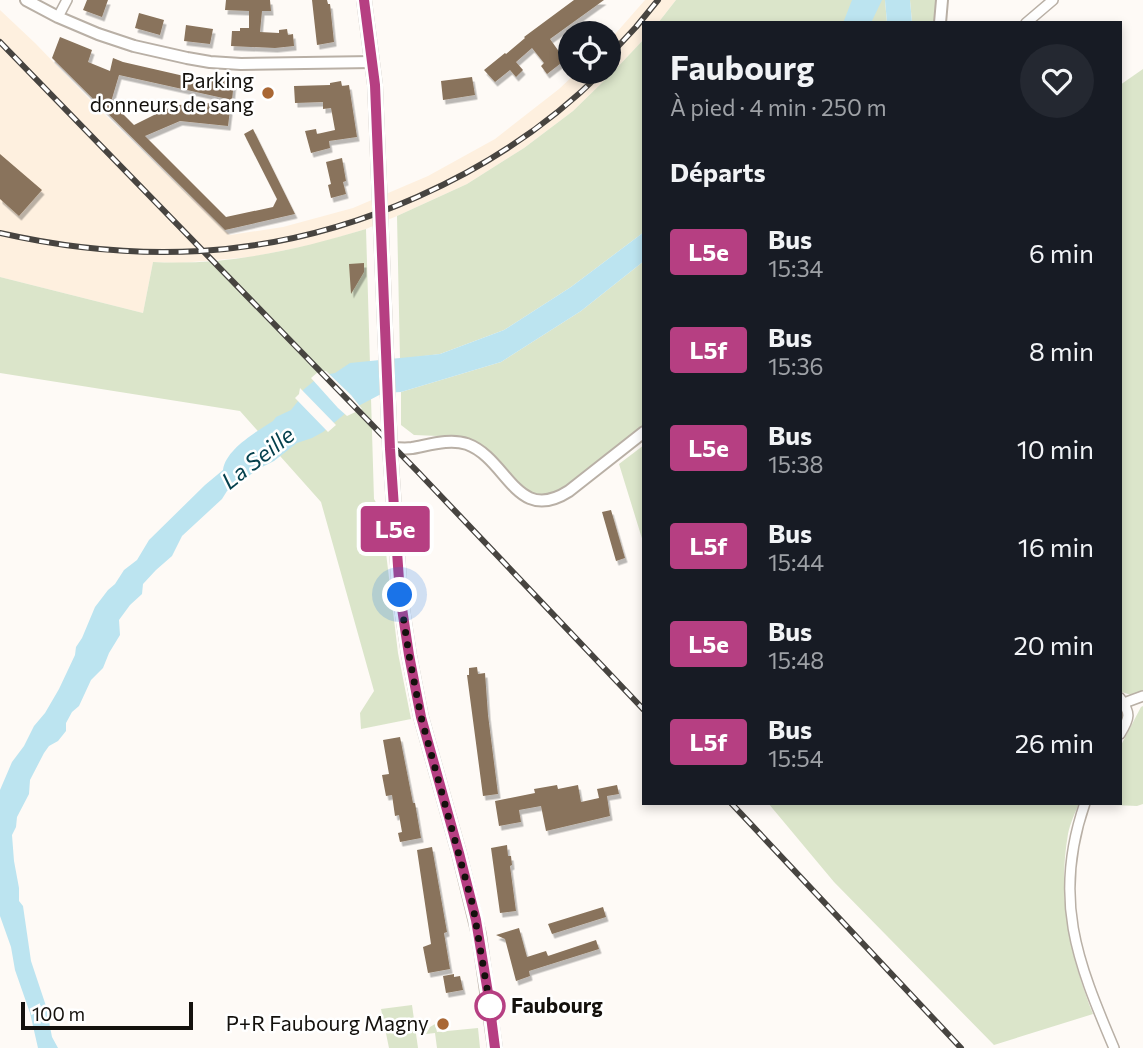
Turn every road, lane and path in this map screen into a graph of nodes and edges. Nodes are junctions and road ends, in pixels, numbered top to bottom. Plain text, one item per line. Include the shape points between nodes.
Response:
1 (26, 0) edge
2 (68, 0) edge
3 (364, 0) edge
4 (942, 0) edge
5 (1053, 0) edge
6 (58, 17) junction
7 (940, 21) edge
8 (1028, 21) edge
9 (373, 62) junction
10 (642, 434) edge
11 (390, 449) junction
12 (1143, 696) edge
13 (1122, 701) edge
14 (1122, 730) edge
15 (1084, 805) edge
16 (495, 1048) edge
17 (1114, 1048) edge

1 - 6 street
2 - 6 street
3 - 9 main road
4 - 7 street
5 - 8 street
6 - 9 street via 134,46 210,62
9 - 11 main road
10 - 11 street via 569,491 548,501 523,495 466,443
11 - 16 main road via 409,655 473,906
12 - 13 street
13 - 14 street via 1129,709
15 - 17 street via 1072,846 1072,923 1083,972

